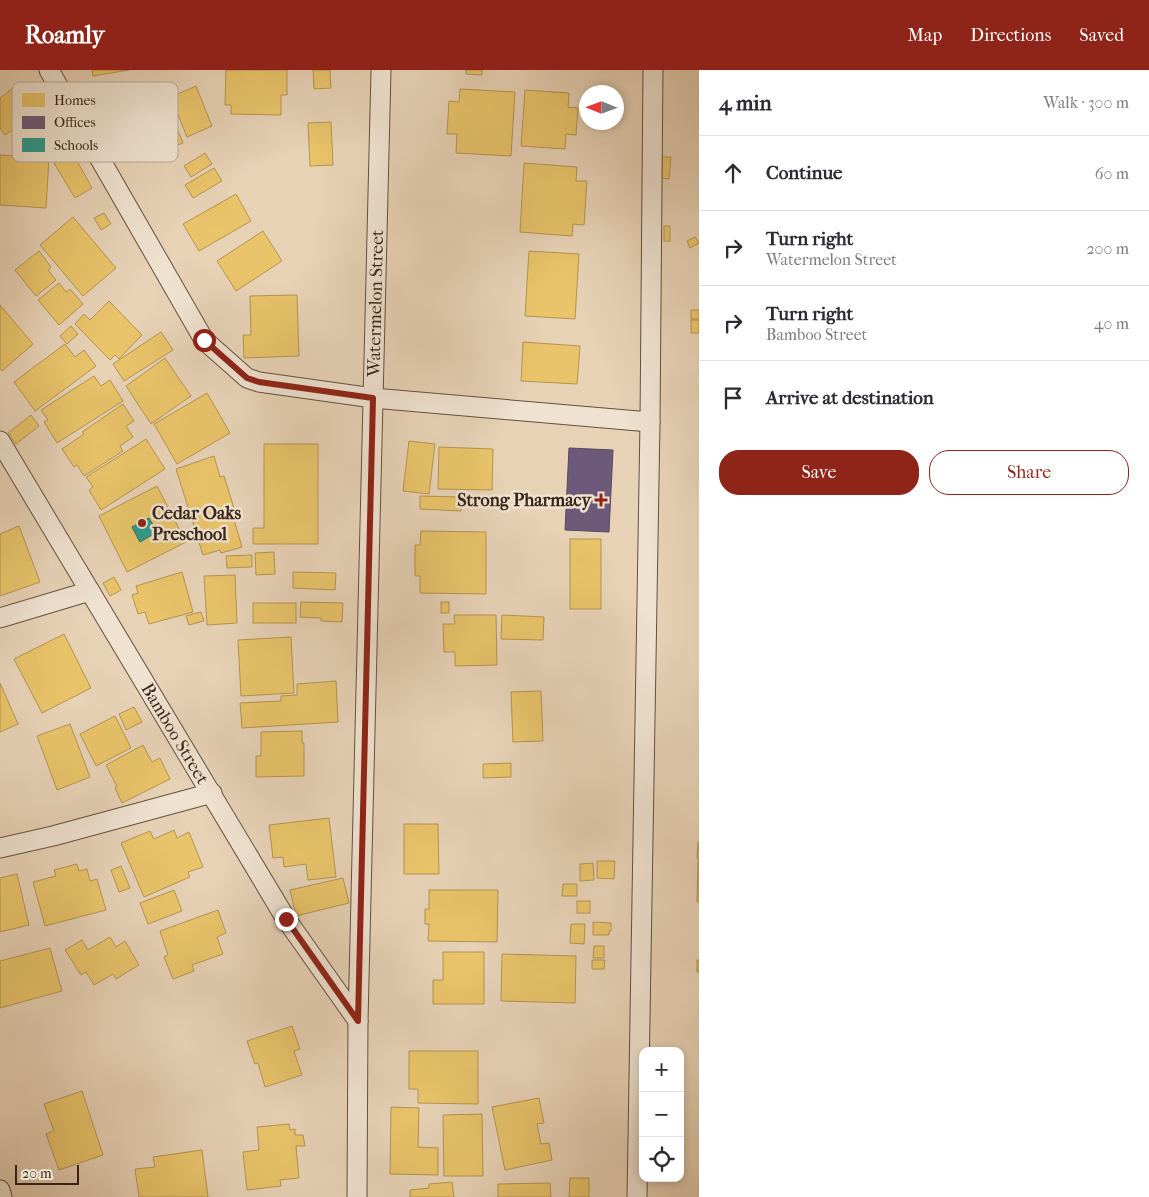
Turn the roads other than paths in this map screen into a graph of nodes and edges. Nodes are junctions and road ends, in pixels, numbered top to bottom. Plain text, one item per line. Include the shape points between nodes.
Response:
1 (49, 70) edge
2 (381, 70) edge
3 (653, 70) edge
4 (56, 82) edge
5 (102, 162) edge
6 (373, 398) junction
7 (650, 422) junction
8 (0, 441) edge
9 (90, 591) junction
10 (0, 618) edge
11 (212, 793) junction
12 (0, 848) edge
13 (358, 1021) junction
14 (0, 1190) edge
15 (2, 1197) edge
16 (356, 1197) edge
17 (637, 1197) edge

1 - 4 street
2 - 6 street, Watermelon Street
3 - 7 street
5 - 6 street via 204,340 247,378
6 - 7 street
6 - 13 street, Watermelon Street
7 - 17 street
8 - 9 street, Bamboo Street
9 - 10 street
9 - 11 street, Bamboo Street
11 - 12 street
11 - 13 street, Bamboo Street via 286,919
13 - 16 street, Watermelon Street
14 - 15 street

